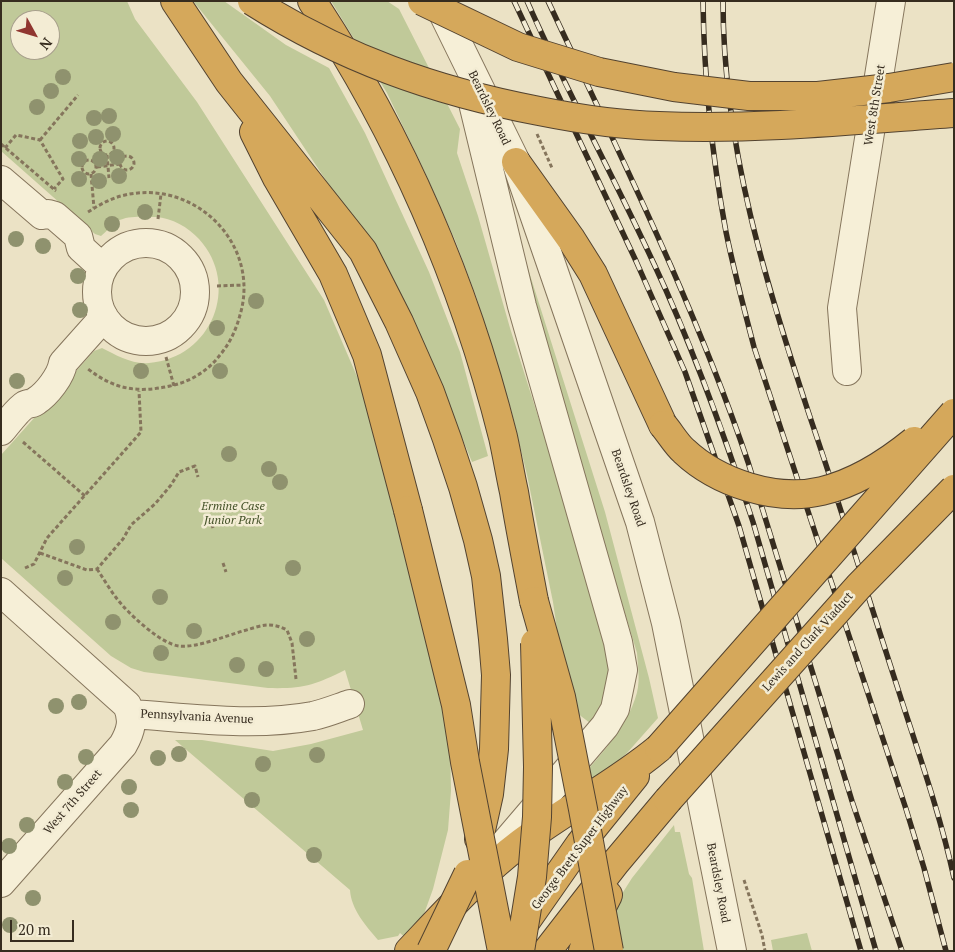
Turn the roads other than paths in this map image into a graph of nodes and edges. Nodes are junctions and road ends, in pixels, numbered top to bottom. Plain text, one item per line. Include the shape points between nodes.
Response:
1 (175, 1) edge
2 (252, 1) edge
3 (312, 1) edge
4 (422, 1) edge
5 (437, 1) edge
6 (891, 1) edge
7 (459, 46) junction
8 (954, 77) edge
9 (229, 82) junction
10 (954, 113) edge
11 (516, 162) junction
12 (1, 180) edge
13 (103, 268) junction
14 (104, 318) junction
15 (847, 371) dead end
16 (954, 408) edge
17 (954, 413) edge
18 (3, 429) edge
19 (954, 489) edge
20 (1, 592) edge
21 (534, 600) junction
22 (350, 704) dead end
23 (131, 714) junction
24 (659, 748) junction
25 (668, 800) junction
26 (468, 874) junction
27 (1, 883) edge
28 (455, 903) junction
29 (409, 951) edge
30 (431, 951) edge
31 (448, 951) edge
32 (504, 951) edge
33 (520, 951) edge
34 (547, 951) edge
35 (583, 951) edge
36 (609, 951) edge
37 (732, 951) edge

1 - 9 highway
2 - 10 highway, bridge via 309,36 406,76 459,94 564,116 620,124 699,127
3 - 21 highway via 387,127 460,295 503,439
4 - 8 highway, bridge via 518,47 599,72 674,87 749,96 818,96
5 - 7 street, Beardsley Road
6 - 15 street, West 8th Street via 842,308
7 - 11 street, Beardsley Road
7 - 28 street, Beardsley Road via 522,306 618,642 623,670 615,709 605,726
9 - 26 highway, bridge via 363,250 400,322 430,392 463,486 486,576 496,675 489,794 475,863
9 - 32 highway, bridge via 277,178 333,274 367,355 456,705 466,772
11 - 16 highway, bridge via 593,274 662,425 684,451 712,472 747,488 786,494 821,492 862,477 895,456
11 - 37 street, Beardsley Road via 640,522 666,623
12 - 13 street via 42,215 44,230 66,249 81,248
13 - 14 street via 97,293
13 - 14 street via 123,249 135,244 156,244 180,257 191,274 194,287 194,301 185,320 170,334 158,339 131,338 113,328
14 - 18 street via 67,358 48,368 29,390 25,405
17 - 24 highway, bridge
19 - 25 highway, Lewis and Clark Viaduct, bridge via 859,586
20 - 23 street, Pennsylvania Avenue via 127,705
21 - 33 highway, bridge via 537,816 532,877
21 - 36 highway, bridge via 560,697
22 - 23 street, Pennsylvania Avenue via 315,716 276,720
23 - 27 street, West 7th Street via 130,734 123,745
24 - 28 highway via 520,844
24 - 32 highway, George Brett Super Highway via 580,844
25 - 34 highway
25 - 35 highway via 613,884
26 - 30 highway, bridge
26 - 31 highway, bridge
28 - 29 highway

